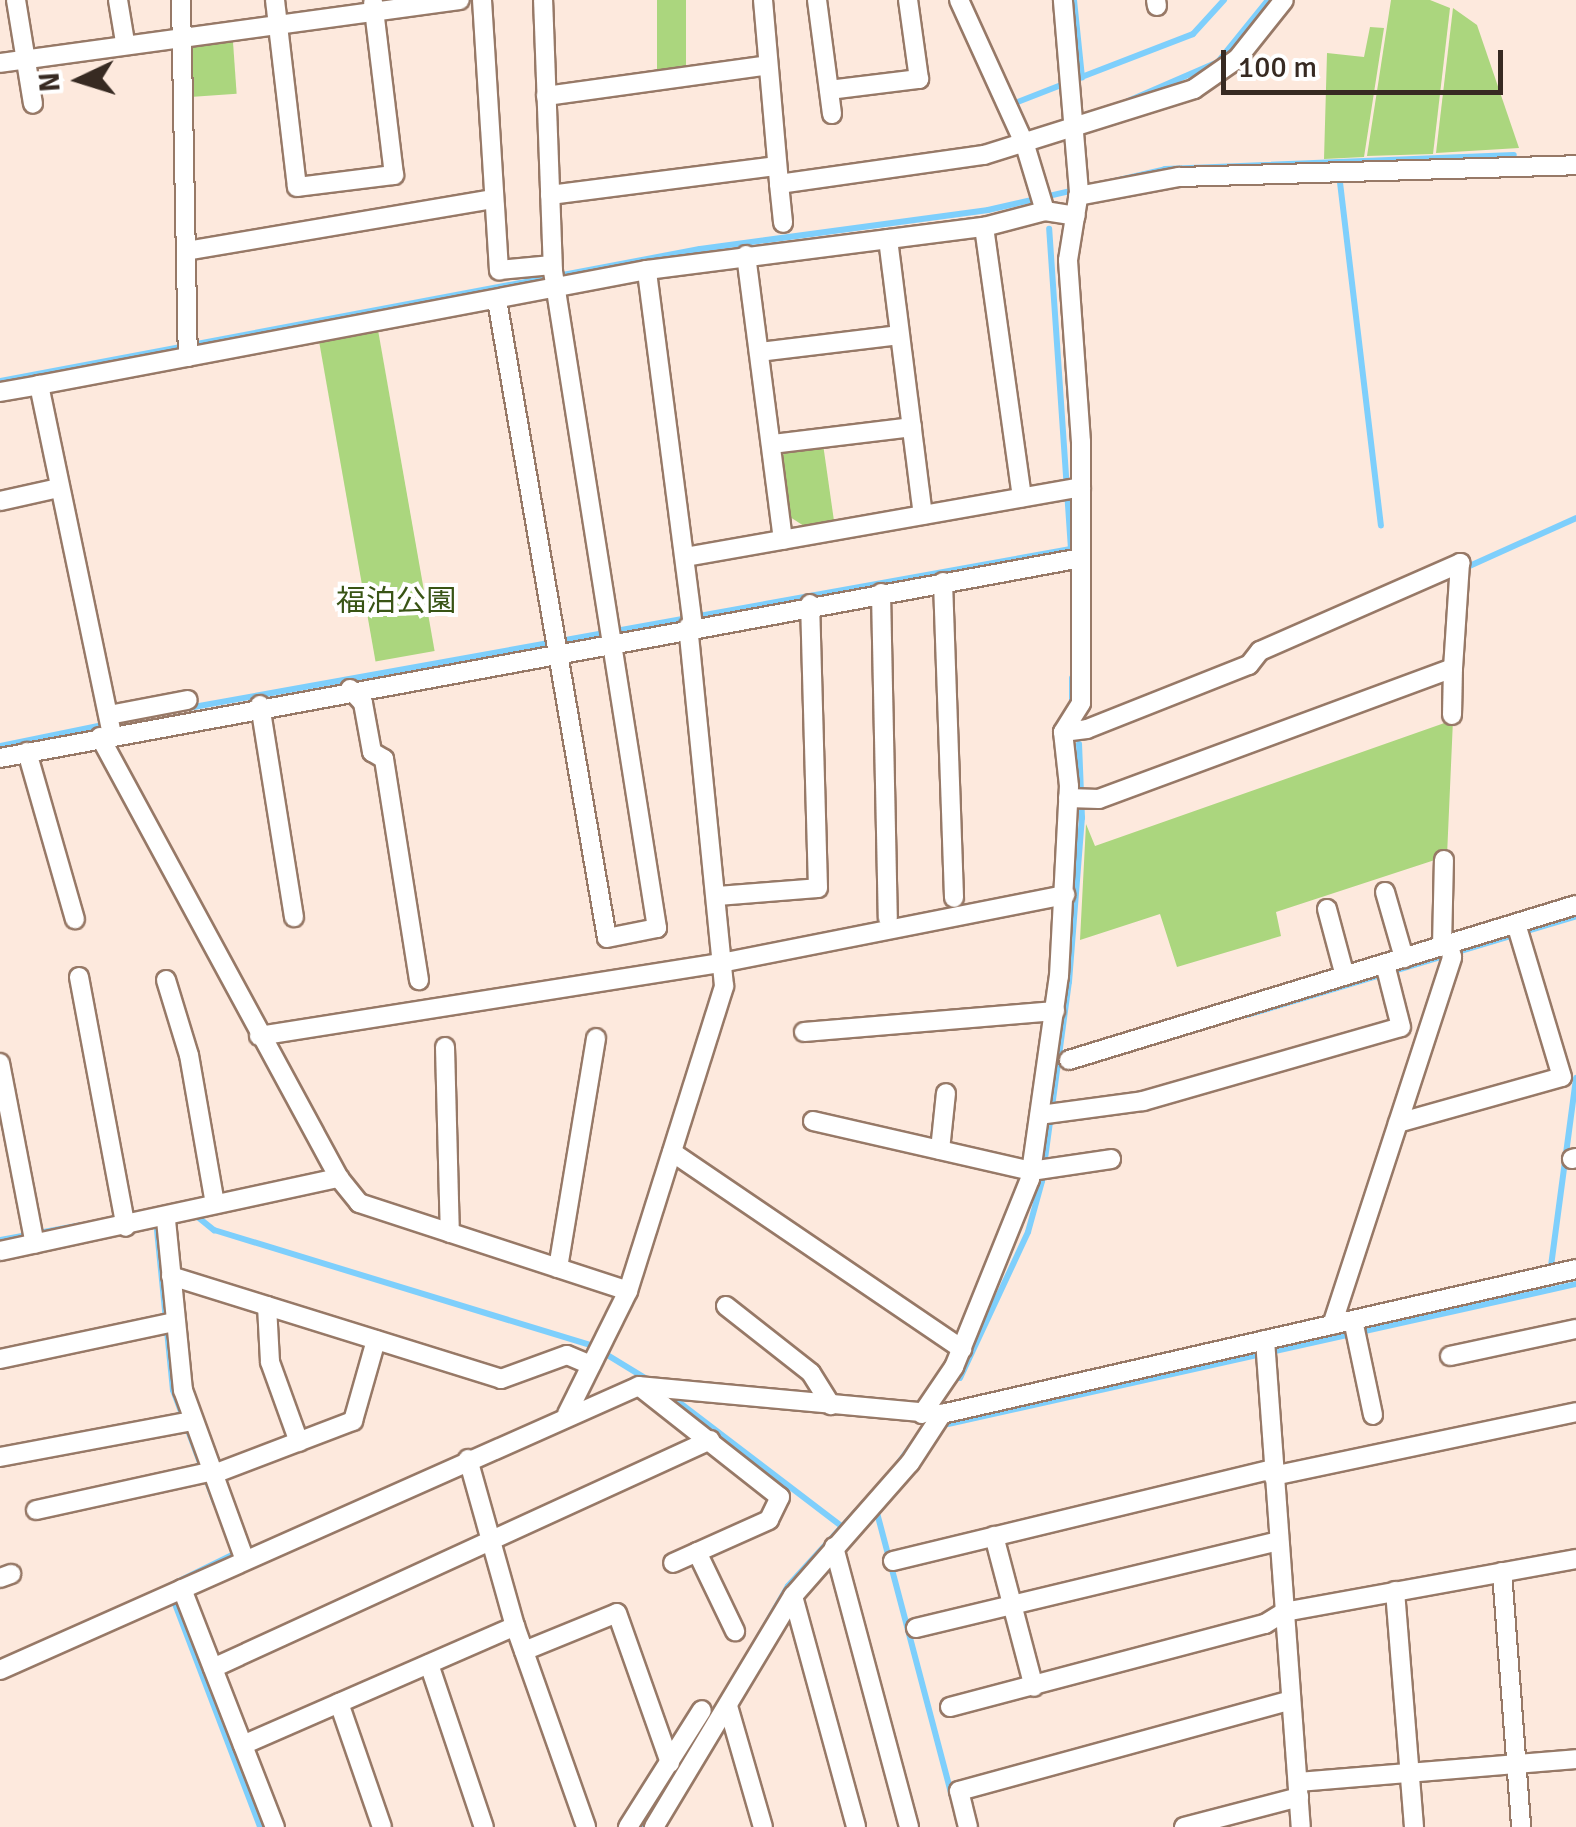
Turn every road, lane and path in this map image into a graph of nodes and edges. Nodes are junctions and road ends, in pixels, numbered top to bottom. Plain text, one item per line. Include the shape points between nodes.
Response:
1 (16, 0) edge
2 (118, 0) edge
3 (181, 0) edge
4 (275, 0) edge
5 (460, 0) edge
6 (482, 0) edge
7 (544, 0) edge
8 (764, 0) edge
9 (817, 0) edge
10 (908, 0) edge
11 (960, 0) edge
12 (1063, 0) edge
13 (1284, 0) edge
14 (374, 6) edge
15 (279, 23) junction
16 (184, 34) junction
17 (125, 42) junction
18 (26, 59) junction
19 (0, 63) edge
20 (768, 65) junction
21 (829, 90) junction
22 (546, 96) junction
23 (33, 104) dead end
24 (832, 114) dead end
25 (1074, 129) junction
26 (1023, 142) junction
27 (1576, 164) edge
28 (778, 175) junction
29 (550, 195) junction
30 (1078, 196) junction
31 (494, 199) junction
32 (1044, 201) junction
33 (783, 223) dead end
34 (984, 226) junction
35 (888, 239) junction
36 (186, 251) junction
37 (746, 255) junction
38 (647, 270) junction
39 (554, 276) junction
40 (497, 300) junction
41 (899, 335) junction
42 (188, 349) junction
43 (759, 352) junction
44 (39, 385) junction
45 (0, 392) edge
46 (912, 427) junction
47 (772, 444) junction
48 (58, 488) junction
49 (1073, 488) junction
50 (1022, 497) junction
51 (0, 501) edge
52 (924, 514) junction
53 (783, 540) junction
54 (686, 557) junction
55 (1074, 559) junction
56 (943, 582) junction
57 (880, 593) junction
58 (810, 604) junction
59 (691, 622) junction
60 (606, 634) junction
61 (554, 644) junction
62 (1453, 668) junction
63 (350, 689) junction
64 (188, 700) dead end
65 (260, 706) junction
66 (1452, 715) dead end
67 (108, 726) junction
68 (1063, 732) junction
69 (27, 752) junction
70 (0, 758) edge
71 (1071, 798) junction
72 (1444, 860) dead end
73 (1385, 892) dead end
74 (717, 896) junction
75 (1065, 896) junction
76 (954, 898) dead end
77 (1576, 905) edge
78 (1326, 908) dead end
79 (294, 917) dead end
80 (888, 918) dead end
81 (75, 919) dead end
82 (1519, 932) junction
83 (1448, 950) junction
84 (1404, 958) junction
85 (726, 962) junction
86 (1387, 971) junction
87 (1345, 976) junction
88 (78, 977) dead end
89 (166, 980) dead end
90 (420, 980) dead end
91 (1054, 1012) junction
92 (804, 1032) dead end
93 (260, 1036) junction
94 (596, 1038) dead end
95 (445, 1047) dead end
96 (1069, 1060) dead end
97 (0, 1063) edge
98 (946, 1093) dead end
99 (1048, 1116) junction
100 (813, 1121) dead end
101 (1398, 1123) junction
102 (940, 1150) junction
103 (672, 1152) junction
104 (1111, 1159) dead end
105 (1039, 1172) junction
106 (338, 1178) junction
107 (215, 1204) junction
108 (166, 1220) junction
109 (125, 1221) junction
110 (450, 1232) junction
111 (34, 1238) junction
112 (0, 1250) edge
113 (558, 1268) junction
114 (1576, 1269) edge
115 (171, 1276) junction
116 (628, 1291) junction
117 (267, 1306) junction
118 (726, 1306) dead end
119 (168, 1324) junction
120 (1332, 1325) junction
121 (1355, 1329) junction
122 (1576, 1329) edge
123 (376, 1340) junction
124 (1265, 1347) junction
125 (962, 1349) junction
126 (596, 1354) junction
127 (1450, 1356) dead end
128 (0, 1360) edge
129 (639, 1386) junction
130 (832, 1405) junction
131 (1576, 1412) edge
132 (567, 1414) junction
133 (922, 1414) junction
134 (942, 1414) junction
135 (1373, 1415) dead end
136 (187, 1422) junction
137 (710, 1440) junction
138 (298, 1442) junction
139 (0, 1457) edge
140 (468, 1459) junction
141 (1273, 1472) junction
142 (208, 1473) junction
143 (36, 1510) dead end
144 (994, 1536) junction
145 (1278, 1541) junction
146 (491, 1543) junction
147 (834, 1547) junction
148 (697, 1552) junction
149 (1576, 1558) edge
150 (245, 1560) junction
151 (892, 1560) dead end
152 (673, 1563) dead end
153 (1502, 1572) junction
154 (182, 1590) junction
155 (1395, 1591) junction
156 (793, 1596) junction
157 (1012, 1604) junction
158 (1284, 1612) junction
159 (515, 1626) junction
160 (916, 1628) dead end
161 (735, 1631) dead end
162 (524, 1651) junction
163 (429, 1664) junction
164 (213, 1668) junction
165 (0, 1670) edge
166 (1034, 1687) junction
167 (1291, 1700) junction
168 (339, 1703) junction
169 (728, 1706) junction
170 (950, 1707) dead end
171 (702, 1710) dead end
172 (244, 1745) junction
173 (1576, 1759) edge
174 (670, 1763) junction
175 (1516, 1764) junction
176 (1410, 1774) junction
177 (1298, 1790) junction
178 (658, 1802) junction
179 (275, 1827) edge
180 (382, 1827) edge
181 (484, 1827) edge
182 (586, 1827) edge
183 (628, 1827) edge
184 (654, 1827) edge
185 (671, 1827) edge
186 (764, 1827) edge
187 (856, 1827) edge
188 (909, 1827) edge
189 (968, 1827) edge
190 (1184, 1827) edge
191 (1301, 1827) edge
192 (1414, 1827) edge
193 (1521, 1827) edge

1 - 18 street
2 - 17 street
3 - 16 street
4 - 15 street
5 - 14 street
6 - 31 street
7 - 22 street
8 - 20 street
9 - 21 street
10 - 21 street via 919,79
11 - 26 street
12 - 25 street
13 - 25 street via 1218,74
14 - 15 street
14 - 15 street via 394,175 297,187
15 - 16 street
16 - 17 street
16 - 36 street
17 - 18 street
18 - 19 street
18 - 23 street
20 - 22 street
20 - 28 street
21 - 24 street
22 - 29 street
25 - 26 street
25 - 30 street
26 - 28 street
26 - 32 street
27 - 30 street via 1179,176
28 - 29 street
28 - 33 street
29 - 39 street
30 - 32 street
30 - 49 street via 1068,260
31 - 36 street
31 - 39 street via 499,270
32 - 34 street
34 - 35 street
34 - 50 street
35 - 37 street
35 - 41 street
36 - 42 street
37 - 38 street
37 - 43 street
38 - 39 street
38 - 54 street
39 - 40 street
39 - 60 street
40 - 42 street
40 - 61 street
41 - 43 street
41 - 46 street
42 - 44 street
43 - 47 street
44 - 45 street
44 - 48 street
46 - 47 street
46 - 52 street
47 - 53 street
48 - 51 street
48 - 67 street
49 - 50 street
49 - 55 street
50 - 52 street
52 - 53 street
53 - 54 street
54 - 59 street
55 - 56 street
55 - 68 street via 1081,702
56 - 57 street
56 - 76 street
57 - 58 street
57 - 80 street
58 - 59 street
58 - 74 street via 818,888
59 - 60 street
59 - 74 street
60 - 61 street
60 - 61 street via 657,928 607,938
61 - 63 street
62 - 66 street
62 - 68 street via 1460,564 1260,651 1249,666
62 - 71 street via 1094,799
63 - 65 street
63 - 90 street via 364,703 372,752 384,759
64 - 67 street
65 - 67 street
65 - 79 street
67 - 69 street
67 - 93 street
68 - 71 street
69 - 70 street
69 - 81 street
71 - 75 street
72 - 83 street
73 - 84 street
74 - 85 street
75 - 85 street
75 - 91 street
77 - 82 street
78 - 87 street
82 - 83 street
82 - 101 street via 1562,1078
83 - 84 street
83 - 101 street
84 - 86 street
85 - 93 street
85 - 103 street
86 - 87 street
86 - 99 street via 1401,1027 1143,1100
87 - 96 street
88 - 109 street
89 - 107 street via 188,1055
91 - 92 street
91 - 99 street
93 - 106 street
94 - 113 street
95 - 110 street
97 - 111 street
98 - 102 street
99 - 105 street
100 - 102 street
101 - 120 street
102 - 105 street
103 - 116 street
103 - 125 street
104 - 105 street
105 - 125 street
106 - 107 street
106 - 110 street via 360,1203
107 - 108 street
108 - 109 street
108 - 115 street
109 - 111 street
110 - 113 street
111 - 112 street
113 - 116 street
114 - 121 street
115 - 117 street
115 - 119 street
116 - 126 street
117 - 123 street
117 - 138 street via 270,1362
118 - 130 street via 811,1373
119 - 128 street
119 - 136 street
120 - 121 street
120 - 124 street
121 - 135 street
122 - 127 street
123 - 126 street via 501,1379 567,1356
123 - 138 street via 353,1421
124 - 134 street
124 - 141 street
125 - 133 street
126 - 132 street
129 - 130 street
129 - 132 street
129 - 137 street
130 - 133 street
131 - 141 street
132 - 140 street
133 - 134 street
134 - 147 street
136 - 139 street
136 - 142 street
137 - 146 street
137 - 148 street via 780,1496 769,1520
138 - 142 street
140 - 146 street
140 - 150 street
141 - 144 street
141 - 145 street
142 - 143 street
142 - 150 street
144 - 151 street
144 - 157 street
145 - 157 street
145 - 158 street
146 - 159 street
146 - 164 street
147 - 156 street
147 - 188 street
148 - 152 street
148 - 161 street
149 - 153 street
150 - 154 street
153 - 155 street
153 - 175 street
154 - 164 street
154 - 165 street
155 - 158 street
155 - 176 street
156 - 169 street
156 - 187 street
157 - 160 street
157 - 166 street
158 - 166 street via 1266,1624
158 - 167 street
159 - 162 street
159 - 163 street
162 - 174 street via 617,1612
162 - 182 street
163 - 168 street
163 - 181 street
164 - 172 street
166 - 170 street
167 - 177 street
167 - 189 street via 959,1791
168 - 172 street
168 - 180 street
169 - 178 street
169 - 186 street
171 - 174 street
172 - 179 street
173 - 175 street
174 - 178 street
175 - 176 street
175 - 193 street
176 - 177 street
176 - 192 street
177 - 190 street
177 - 191 street
178 - 183 street
178 - 184 street
178 - 185 street

